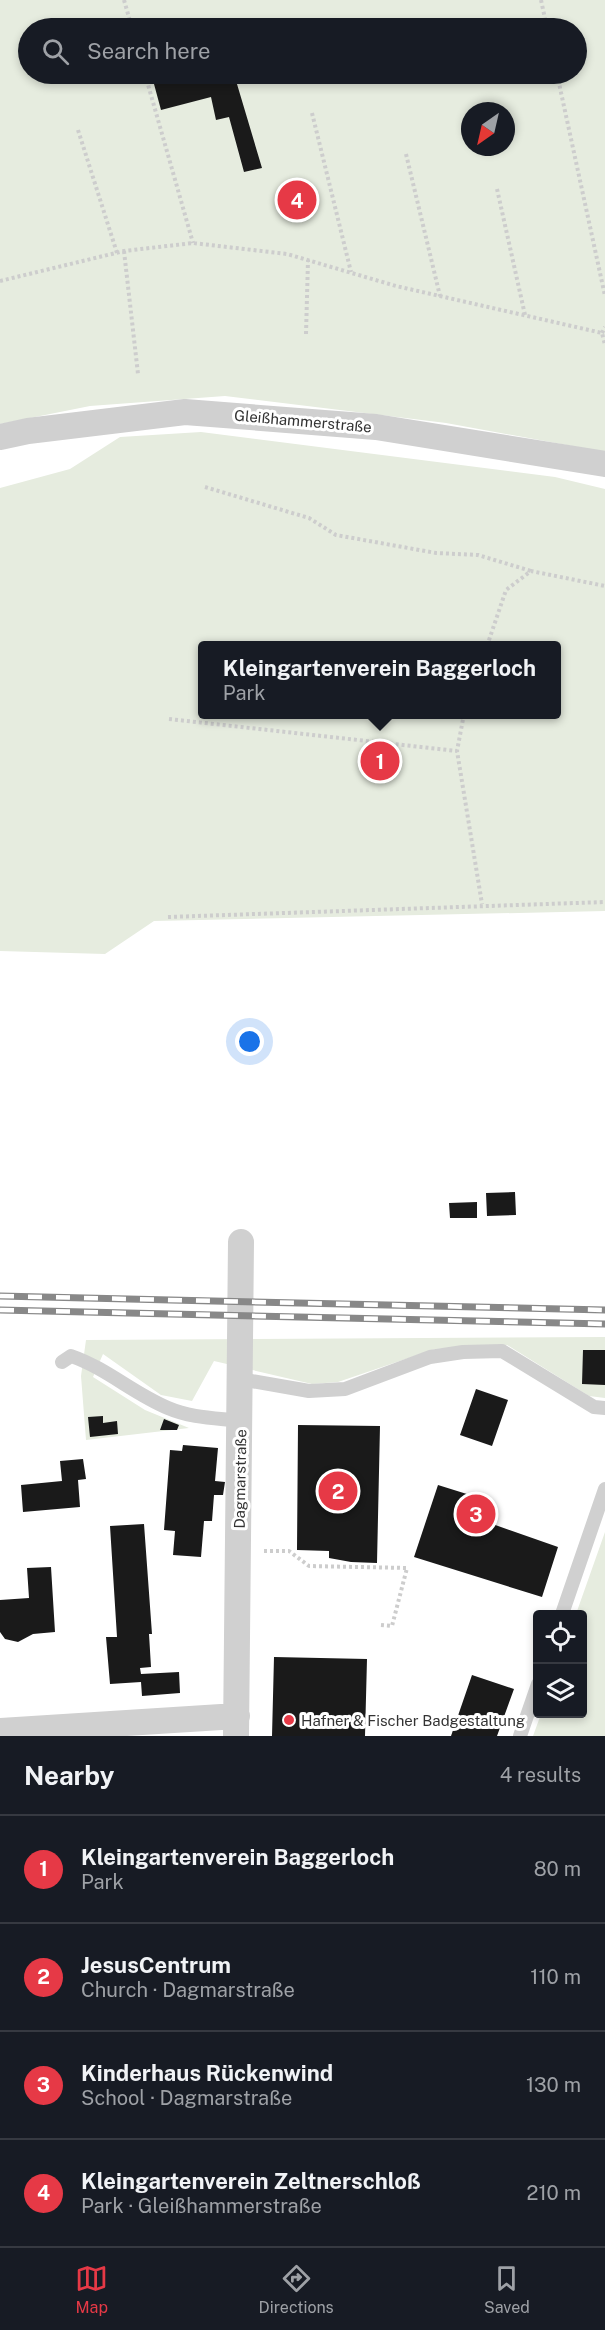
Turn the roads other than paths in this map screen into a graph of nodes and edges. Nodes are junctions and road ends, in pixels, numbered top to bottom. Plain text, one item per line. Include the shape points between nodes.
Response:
1 (0, 436) edge
2 (605, 464) edge
3 (241, 1242) dead end
4 (62, 1362) dead end
5 (240, 1379) junction
6 (605, 1408) edge
7 (241, 1421) junction
8 (605, 1489) edge
9 (562, 1610) edge
10 (533, 1696) edge
11 (237, 1726) edge
12 (0, 1731) edge
13 (520, 1736) edge

1 - 2 street, Gleißhammerstraße via 185,411 376,427
3 - 5 street, Dagmarstraße
4 - 7 lane via 70,1356 94,1364 177,1412
5 - 6 lane via 309,1391 345,1389 430,1357 502,1351 594,1407
5 - 7 street, Dagmarstraße
7 - 11 street, Dagmarstraße
8 - 9 lane
10 - 13 lane
11 - 12 street, Dagmarstraße

